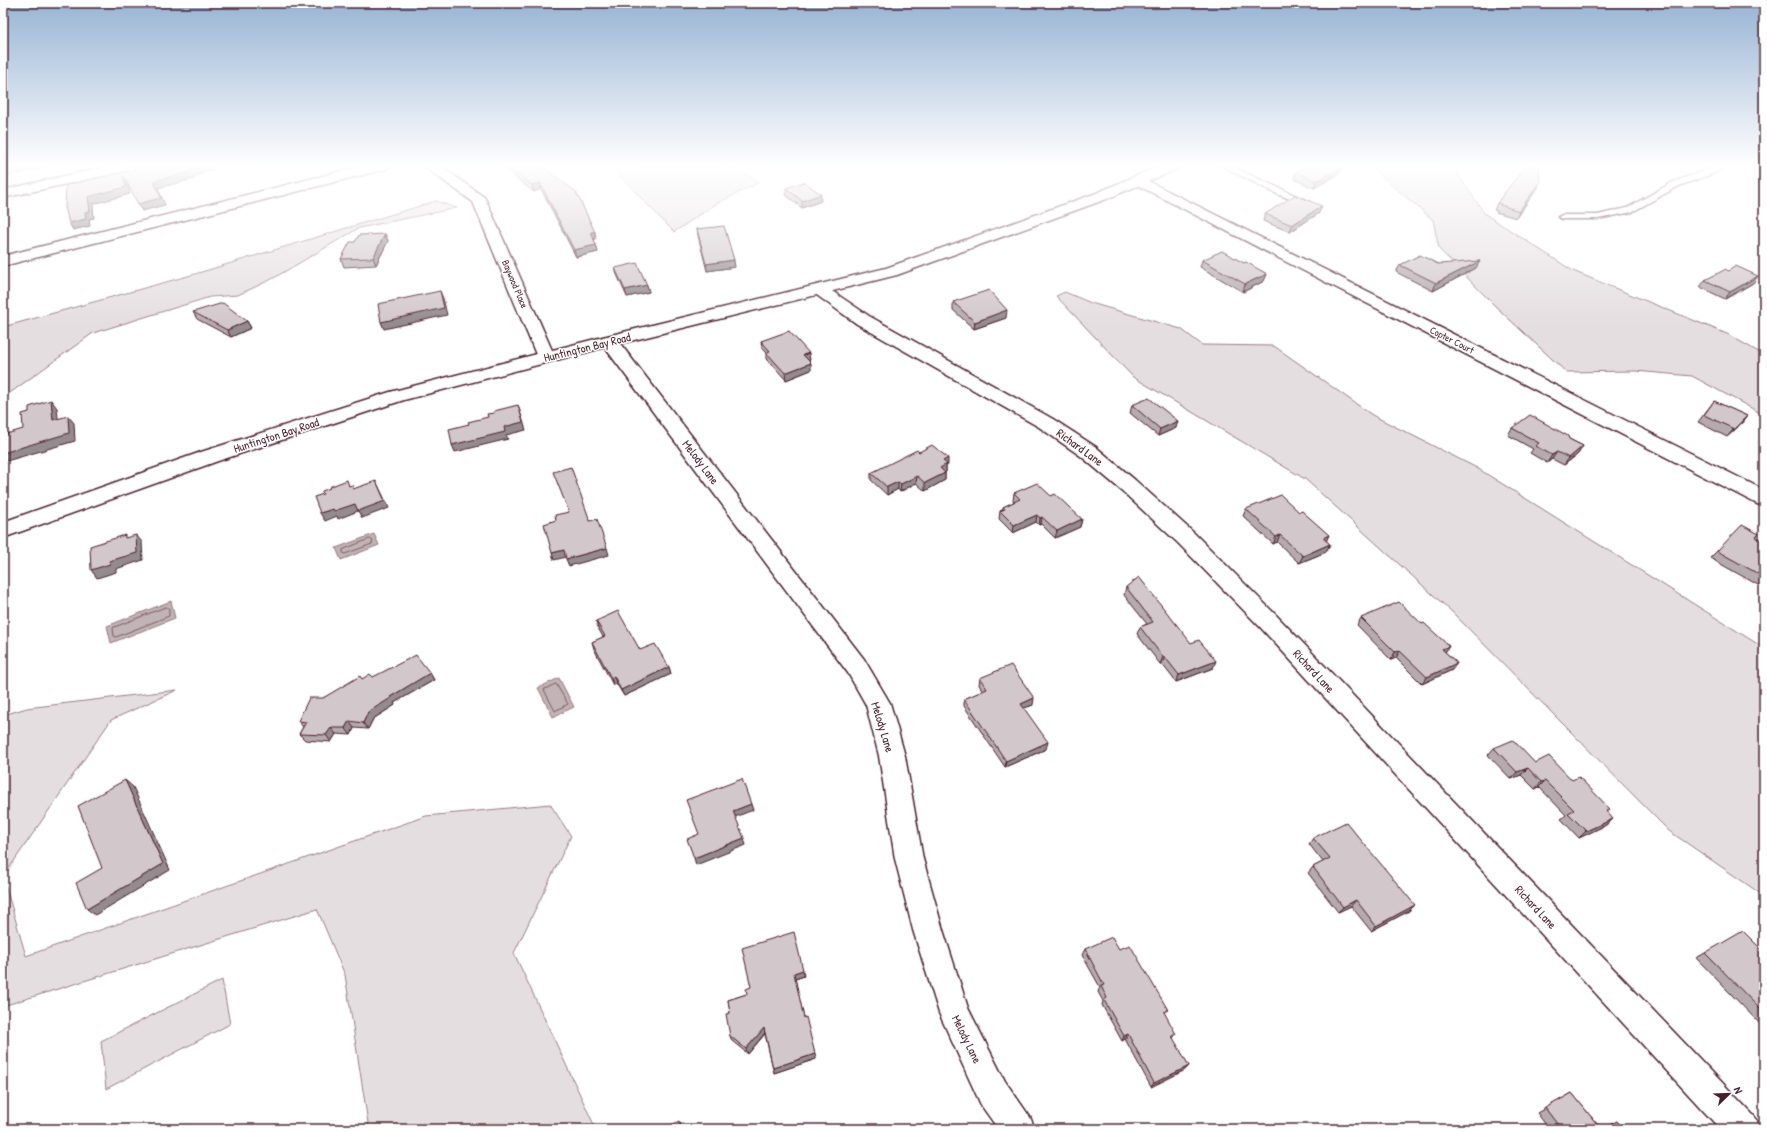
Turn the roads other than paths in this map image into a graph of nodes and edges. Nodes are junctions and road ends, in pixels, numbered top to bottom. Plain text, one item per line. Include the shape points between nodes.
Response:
1 (167, 219) edge
2 (487, 219) edge
3 (1040, 219) edge
4 (1214, 219) edge
5 (3, 261) edge
6 (820, 290) junction
7 (610, 341) junction
8 (546, 357) junction
9 (1764, 498) edge
10 (3, 530) edge
11 (1018, 1129) edge
12 (1743, 1129) edge

1 - 5 street
2 - 8 street, Baywood Place
3 - 6 street, Huntington Bay Road via 891,272
4 - 9 street, Copter Court
6 - 7 street, Huntington Bay Road
6 - 12 street, Richard Lane via 863,320 1046,423 1089,452 1134,490 1186,538 1269,622
7 - 8 street, Huntington Bay Road
7 - 11 street, Melody Lane via 856,666 878,702 892,756 909,859 954,1013 993,1093
8 - 10 street, Huntington Bay Road via 398,396 211,456

